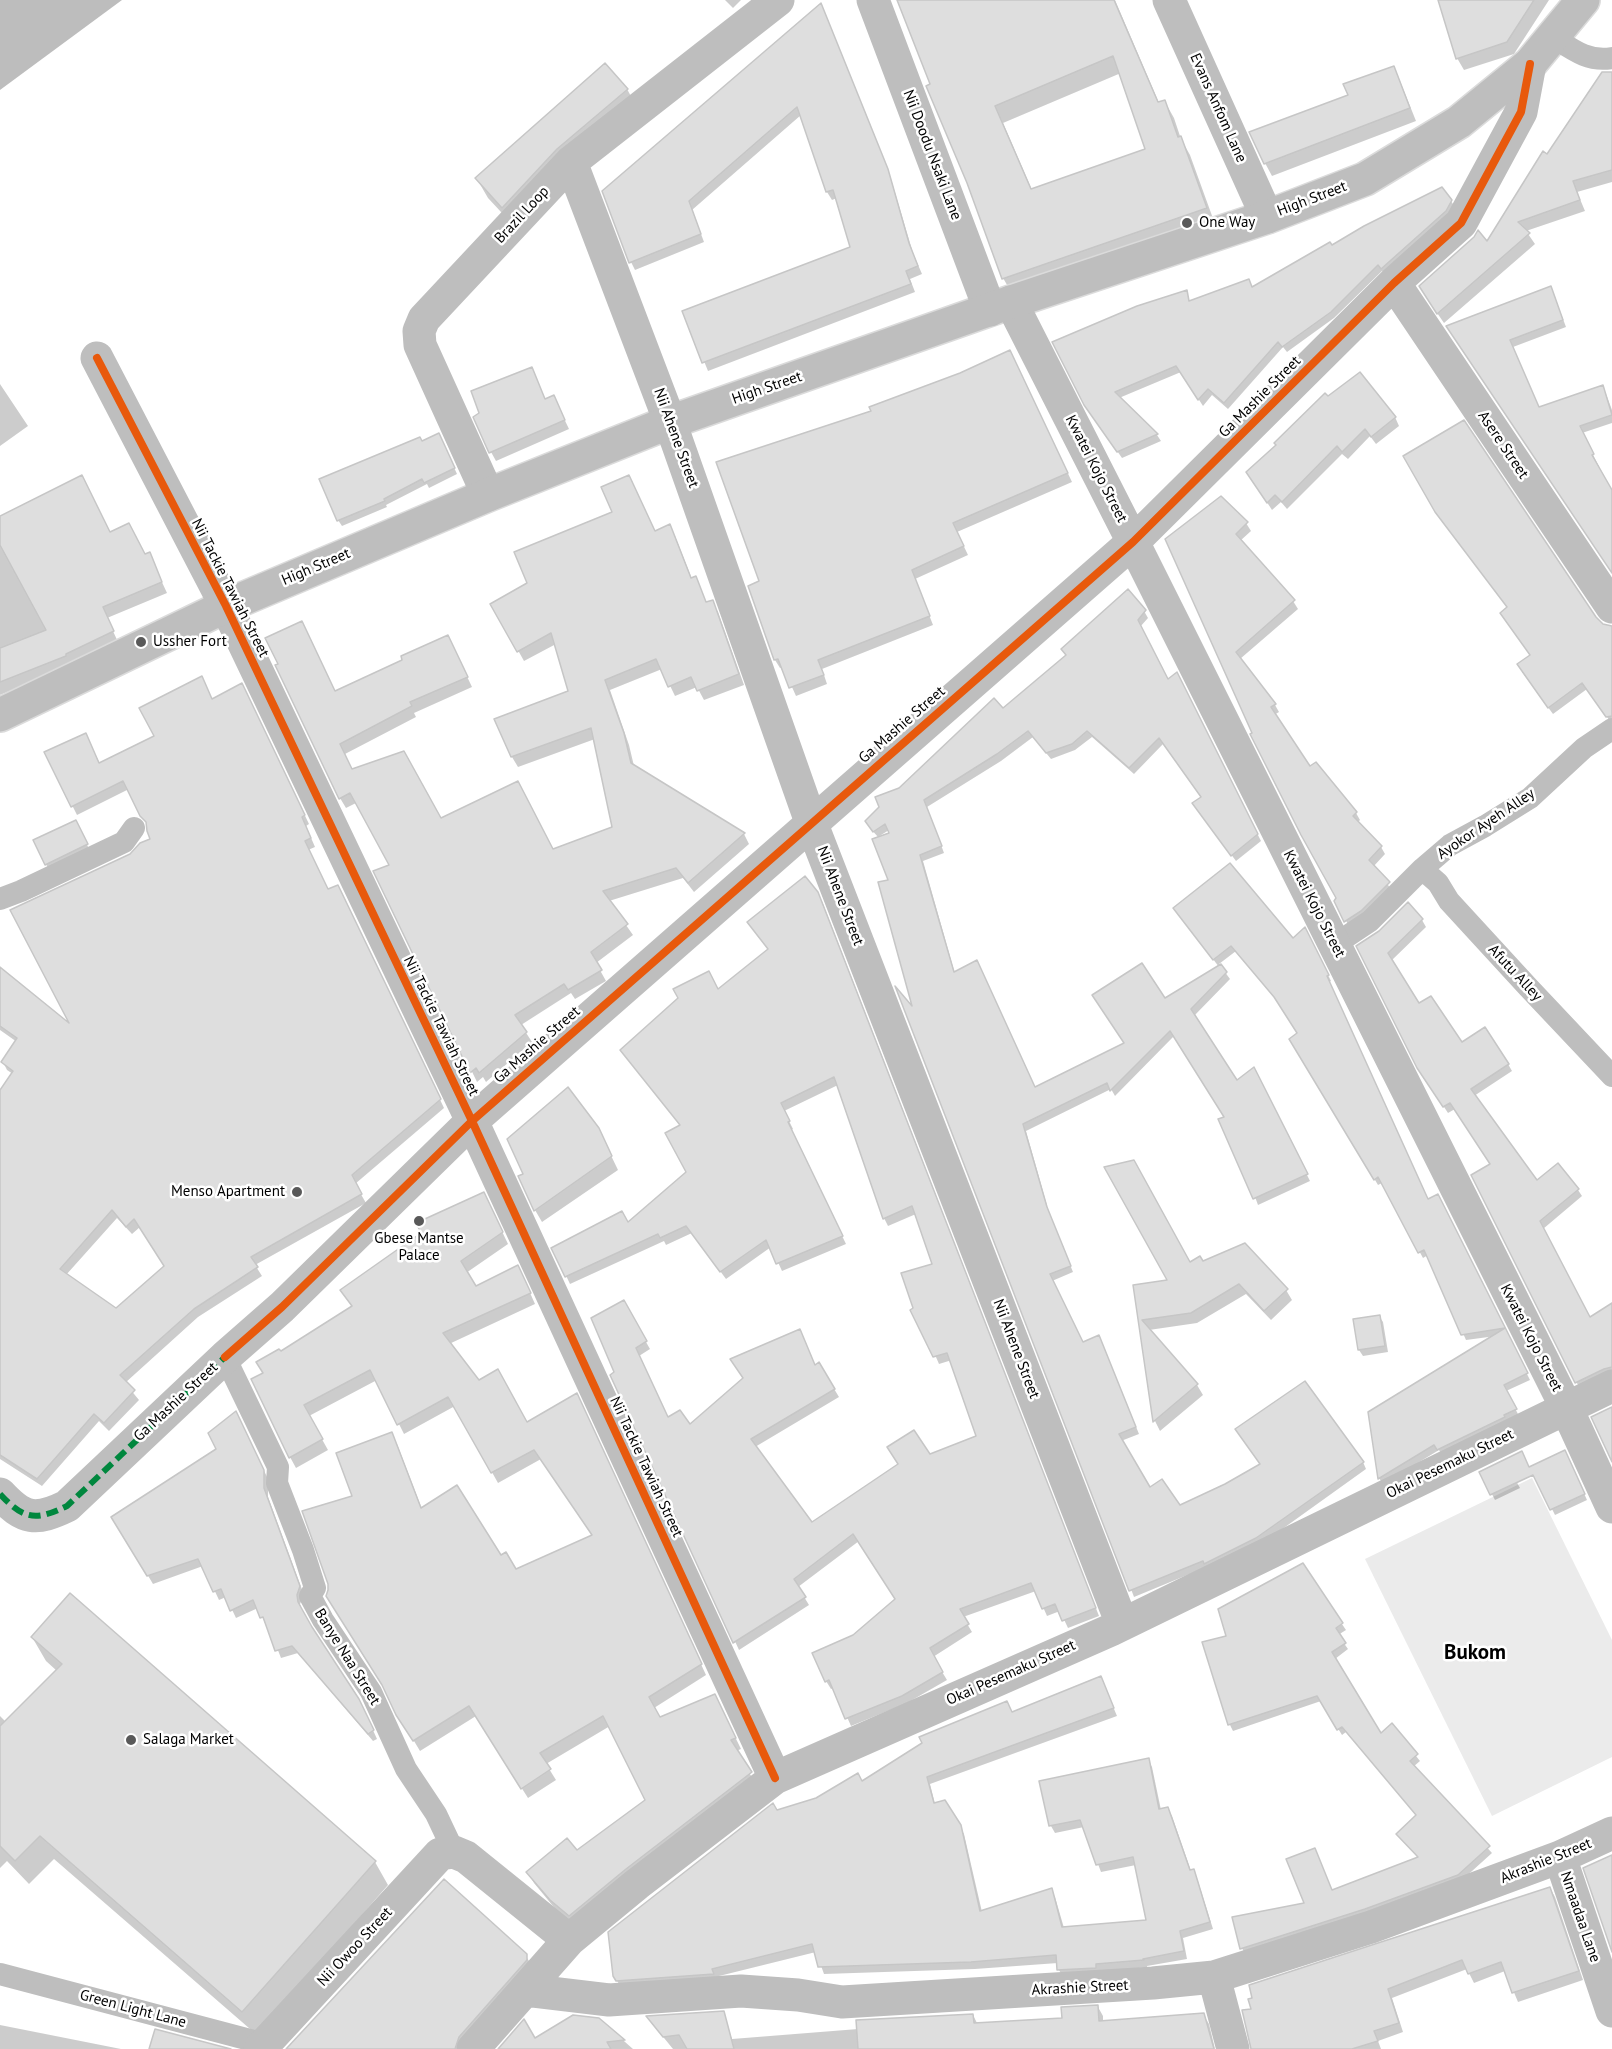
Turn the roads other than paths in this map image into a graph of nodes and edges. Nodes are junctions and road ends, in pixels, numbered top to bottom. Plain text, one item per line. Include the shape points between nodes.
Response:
1 (778, 0) edge
2 (873, 0) edge
3 (1169, 0) edge
4 (1580, 2) edge
5 (1553, 37) junction
6 (1612, 58) edge
7 (1530, 64) junction
8 (571, 162) junction
9 (1267, 217) junction
10 (1394, 283) junction
11 (1001, 306) junction
12 (97, 358) dead end
13 (670, 422) junction
14 (488, 495) junction
15 (1133, 542) junction
16 (226, 606) junction
17 (1612, 606) edge
18 (0, 715) edge
19 (1612, 729) edge
20 (811, 822) junction
21 (134, 828) dead end
22 (1422, 869) junction
23 (0, 899) edge
24 (1334, 945) junction
25 (1612, 1076) edge
26 (472, 1121) junction
27 (225, 1357) junction
28 (1612, 1386) edge
29 (1566, 1407) junction
30 (0, 1494) edge
31 (1612, 1507) edge
32 (1122, 1624) junction
33 (775, 1778) junction
34 (1612, 1833) edge
35 (454, 1852) junction
36 (1560, 1857) junction
37 (569, 1940) junction
38 (0, 1974) edge
39 (1215, 1977) junction
40 (525, 1990) junction
41 (1612, 2011) edge
42 (263, 2047) edge
43 (473, 2049) edge
44 (1233, 2049) edge

1 - 8 street, Brazil Loop
2 - 11 street, Nii Doodu Nsaki Lane
3 - 9 street, Evans Anfom Lane
4 - 5 street, High Street
5 - 6 lane via 1584,57
5 - 7 street, High Street
7 - 9 street, High Street via 1459,122 1365,179
7 - 10 street, Ga Mashie Street via 1521,112 1461,223
8 - 13 street, Nii Ahene Street
8 - 14 street, Brazil Loop via 424,319 419,332 420,345
9 - 11 street, High Street
10 - 15 street, Ga Mashie Street
10 - 17 street, Asere Street
11 - 13 street, High Street
11 - 15 street, Kwatei Kojo Street
12 - 16 street, Nii Tackie Tawiah Street
13 - 14 street, High Street
13 - 20 street, Nii Ahene Street
14 - 16 street, High Street
15 - 20 street, Ga Mashie Street
15 - 24 street, Kwatei Kojo Street
16 - 18 street, High Street
16 - 26 street, Nii Tackie Tawiah Street
19 - 22 lane, Ayokor Ayeh Alley via 1584,748 1530,798 1450,845
20 - 26 street, Ga Mashie Street
20 - 32 street, Nii Ahene Street
21 - 23 lane via 124,842
22 - 24 lane, Ayokor Ayeh Alley via 1370,921
22 - 25 lane, Afutu Alley
24 - 29 street, Kwatei Kojo Street
26 - 27 street, Ga Mashie Street
26 - 33 street, Nii Tackie Tawiah Street
27 - 30 street, Ga Mashie Street via 67,1506 48,1515 27,1516
27 - 35 lane, Banye Naa Street via 278,1467 277,1483 315,1588 310,1596 371,1692 405,1769 436,1814
28 - 29 street, Okai Pesemaku Street
29 - 31 street, Kwatei Kojo Street
29 - 32 street, Okai Pesemaku Street
32 - 33 street, Okai Pesemaku Street
33 - 37 street, Okai Pesemaku Street
34 - 36 street, Akrashie Street
35 - 37 street via 466,1857
35 - 42 street, Nii Owoo Street via 440,1854
36 - 39 street, Akrashie Street via 1371,1927
36 - 41 street, Nmaadaa Lane
37 - 40 street, Okai Pesemaku Street
38 - 42 lane, Green Light Lane
39 - 40 street, Akrashie Street via 842,2002 741,1991 609,2000
39 - 44 street
40 - 43 street, Okai Pesemaku Street

